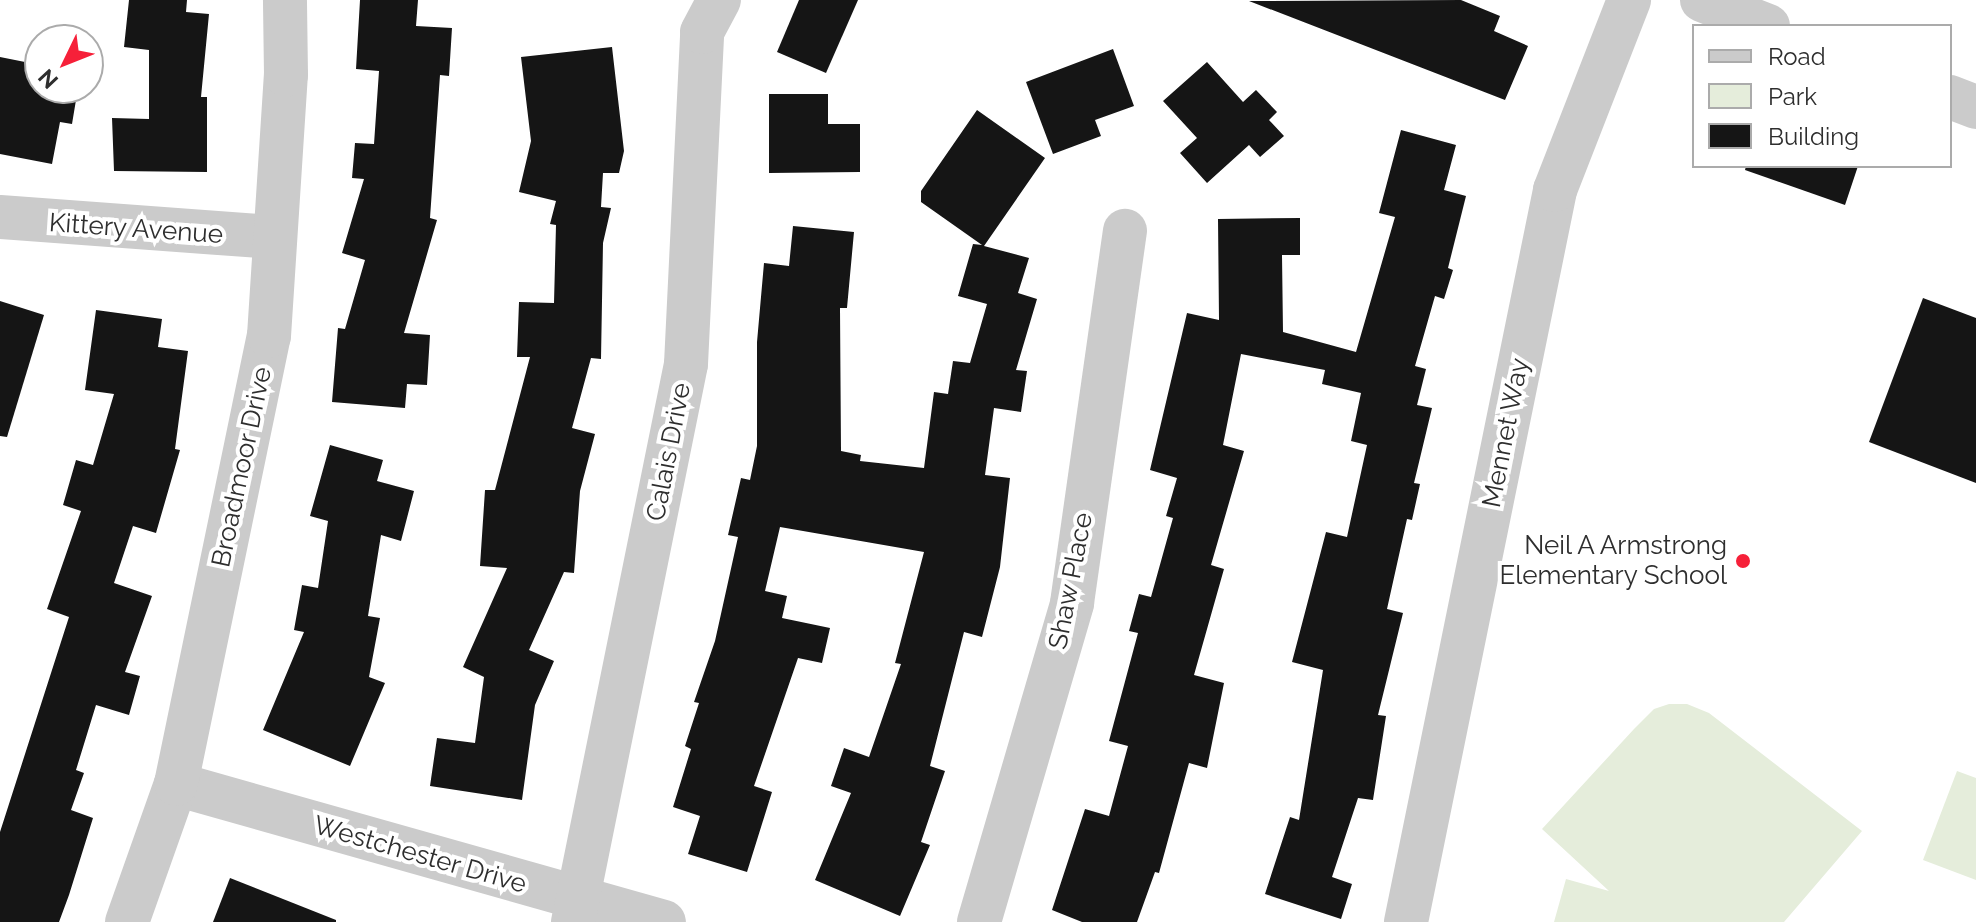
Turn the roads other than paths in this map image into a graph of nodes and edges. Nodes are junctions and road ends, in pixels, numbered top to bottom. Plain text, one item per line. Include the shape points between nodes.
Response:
1 (285, 0) edge
2 (719, 0) edge
3 (1629, 0) edge
4 (1702, 0) edge
5 (1763, 24) edge
6 (1952, 98) edge
7 (1976, 107) edge
8 (0, 217) edge
9 (1125, 231) dead end
10 (273, 237) junction
11 (176, 784) junction
12 (577, 912) edge
13 (127, 922) edge
14 (664, 922) edge
15 (979, 922) edge
16 (1406, 922) edge

1 - 10 street, Broadmoor Drive via 286,75
2 - 12 street, Calais Drive via 702,32 686,364
3 - 16 street, Mennet Way via 1555,190
4 - 5 street
6 - 7 street
8 - 10 street, Kittery Avenue
9 - 15 street, Shaw Place via 1072,603
10 - 11 street, Broadmoor Drive via 269,336
11 - 12 street, Westchester Drive
11 - 13 street, Broadmoor Drive
12 - 14 street, Westchester Drive

